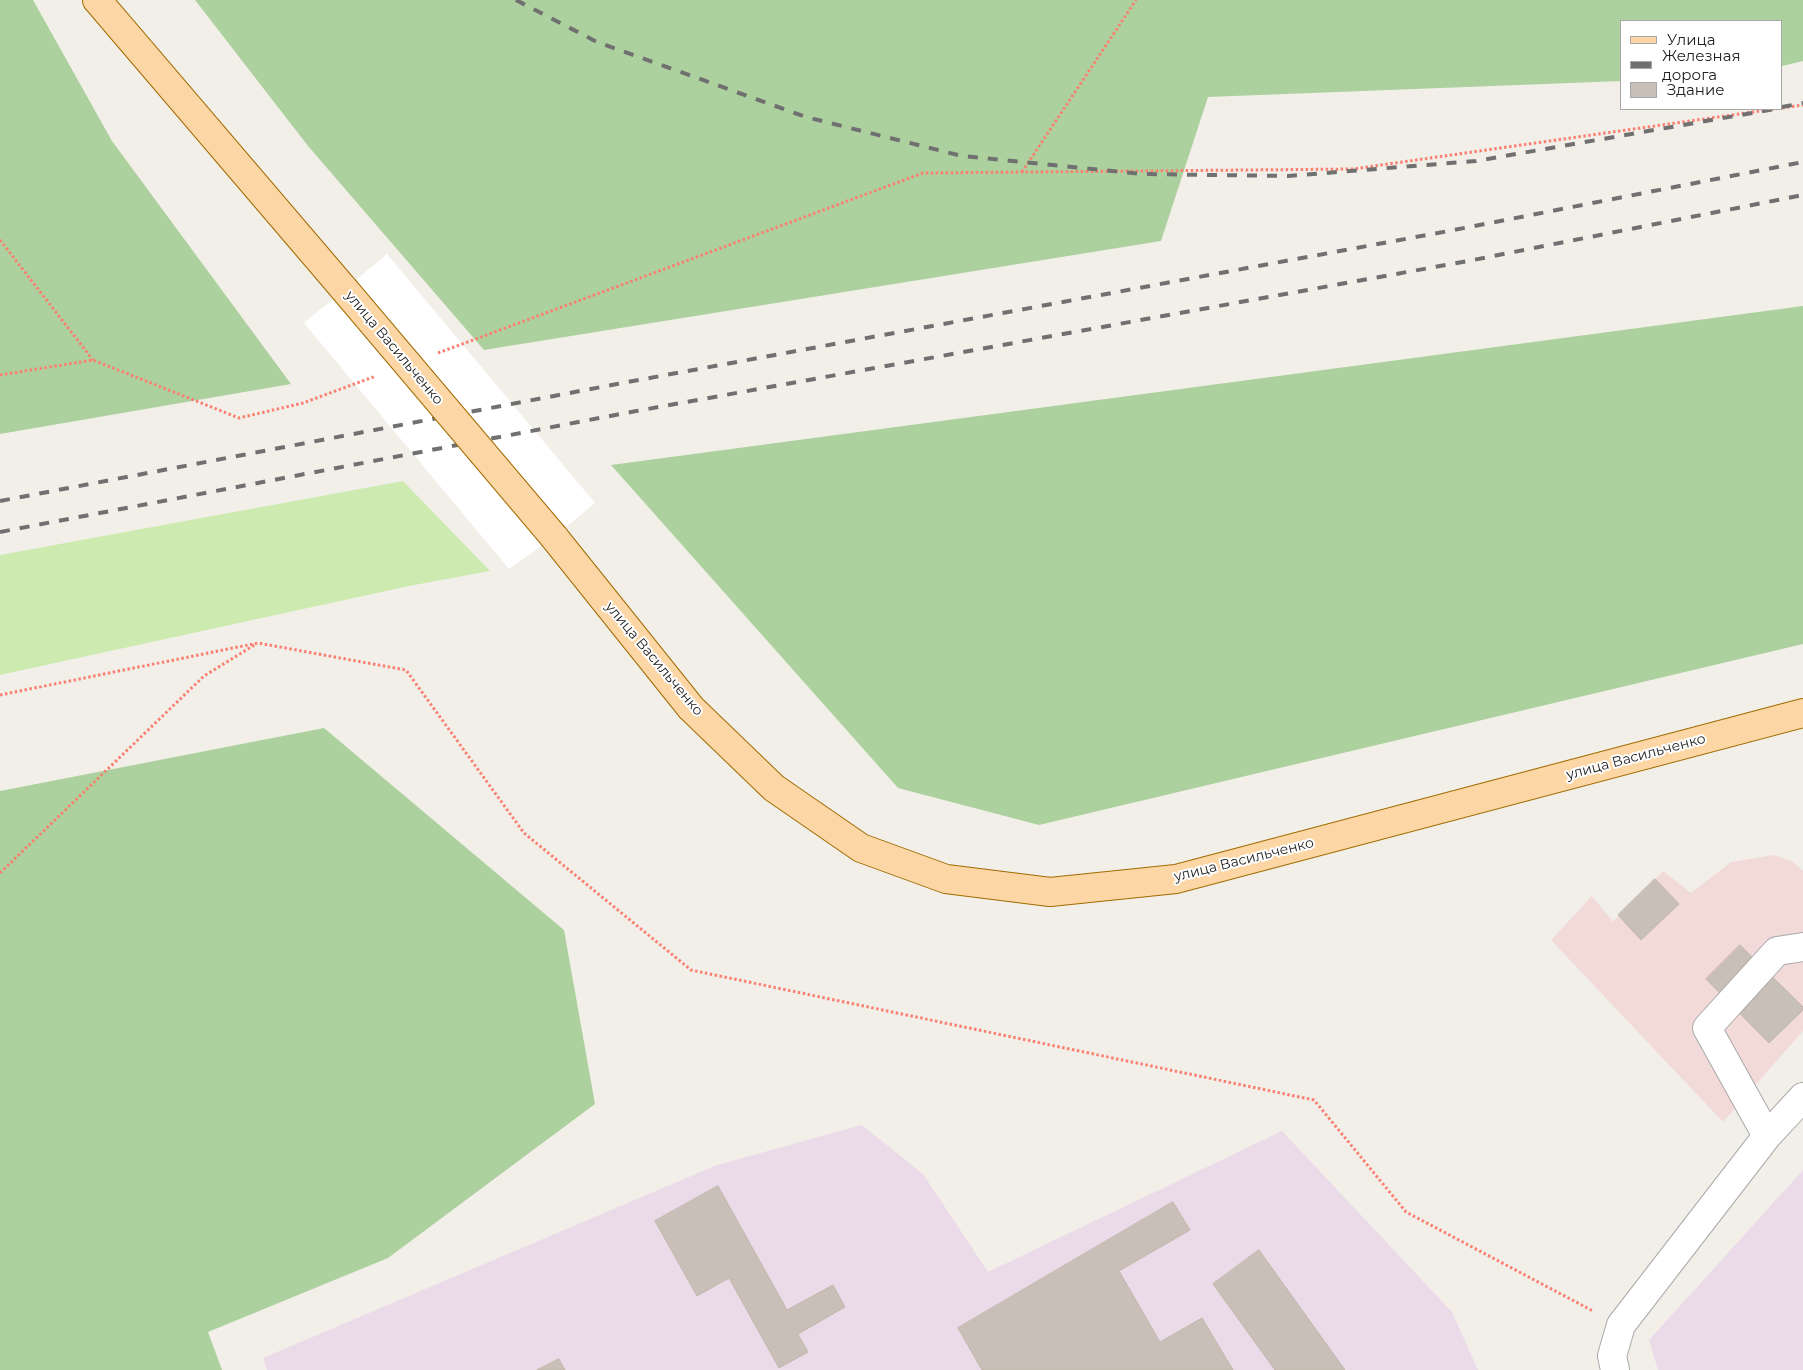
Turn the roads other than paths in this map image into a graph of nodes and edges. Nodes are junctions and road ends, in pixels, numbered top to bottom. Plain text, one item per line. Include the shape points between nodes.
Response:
1 (97, 0) edge
2 (1803, 712) edge
3 (1803, 947) edge
4 (1803, 1097) edge
5 (1767, 1136) junction
6 (1615, 1370) edge

1 - 2 main road, улица Васильченко, bridge via 554,537 691,708 774,788 861,848 946,879 1050,892 1176,879
3 - 5 lane via 1777,951 1707,1028
4 - 5 lane
5 - 6 lane via 1621,1325 1612,1356

